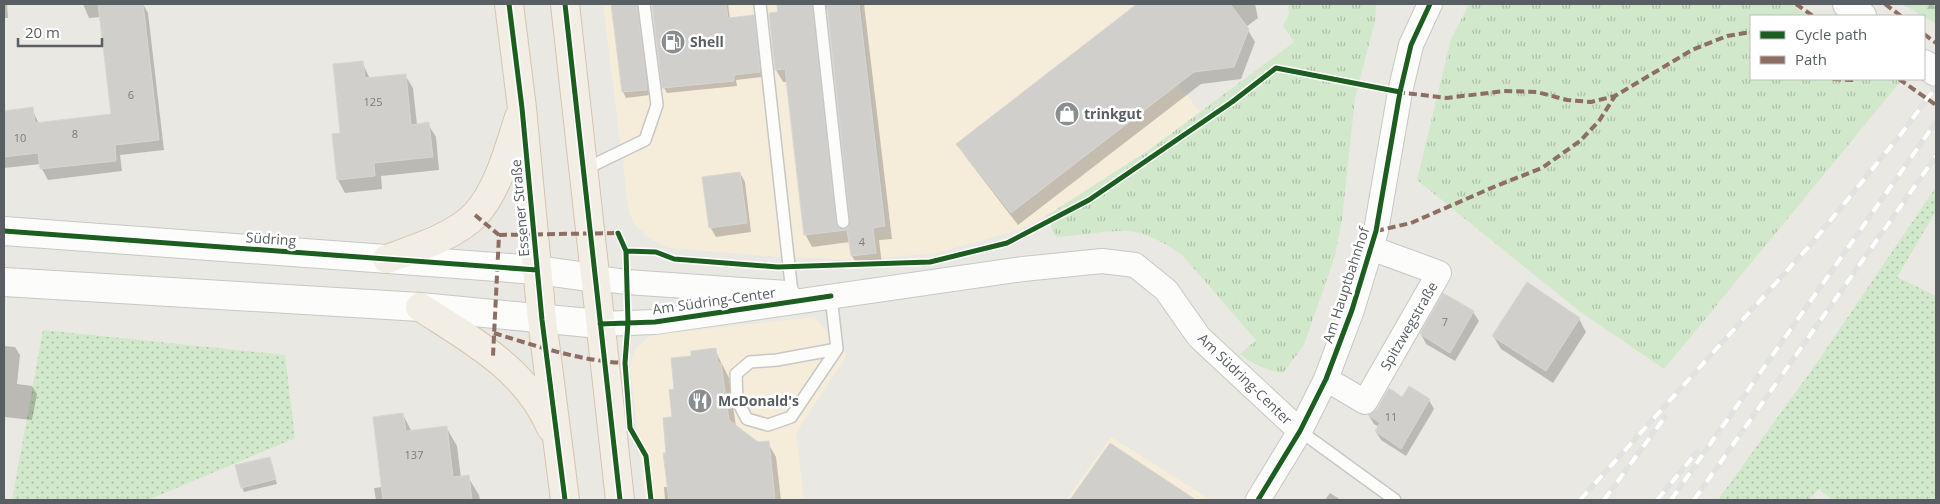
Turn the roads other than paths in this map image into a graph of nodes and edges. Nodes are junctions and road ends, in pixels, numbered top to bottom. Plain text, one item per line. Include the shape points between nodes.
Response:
1 (509, 4) edge
2 (565, 4) edge
3 (644, 4) edge
4 (760, 4) edge
5 (819, 4) edge
6 (1430, 4) edge
7 (1847, 4) edge
8 (1861, 15) edge
9 (1925, 65) edge
10 (1936, 72) edge
11 (522, 108) junction
12 (583, 170) junction
13 (843, 222) dead end
14 (4, 231) edge
15 (1371, 248) junction
16 (387, 259) junction
17 (538, 270) junction
18 (595, 278) junction
19 (4, 282) edge
20 (792, 293) junction
21 (831, 296) junction
22 (420, 307) junction
23 (542, 320) junction
24 (600, 324) junction
25 (838, 349) junction
26 (1326, 379) junction
27 (1300, 432) junction
28 (558, 445) junction
29 (565, 500) edge
30 (620, 500) edge
31 (1258, 500) edge
32 (1395, 500) edge

1 - 11 main road, Essener Straße
2 - 12 main road
3 - 12 lane via 657,106 644,140
4 - 20 lane
5 - 13 lane
6 - 15 street, Am Hauptbahnhof via 1411,45
7 - 8 main road
9 - 10 main road
11 - 16 main road via 494,185 476,215 453,231
11 - 17 main road, Essener Straße
12 - 18 main road
14 - 16 main road, Südring
15 - 26 street, Am Hauptbahnhof
15 - 26 street, Spitzwegstraße via 1439,273 1365,402
16 - 17 main road, Südring
17 - 18 main road, Südring
17 - 23 main road, Essener Straße
18 - 20 street, Am Südring-Center
18 - 24 main road
19 - 22 main road
20 - 21 street, Am Südring-Center
21 - 24 street, Am Südring-Center via 655,322
21 - 25 lane
21 - 27 street, Am Südring-Center via 1023,269 1102,261 1135,265 1166,290 1200,337
22 - 23 main road
22 - 28 main road via 475,342 518,376 542,408
23 - 24 main road
23 - 28 main road, Essener Straße
24 - 30 main road
25 - 25 lane via 791,417 768,425 747,419 737,400 736,374 750,362
26 - 27 street, Am Hauptbahnhof
27 - 31 street, Am Hauptbahnhof
27 - 32 lane
28 - 29 main road, Essener Straße

